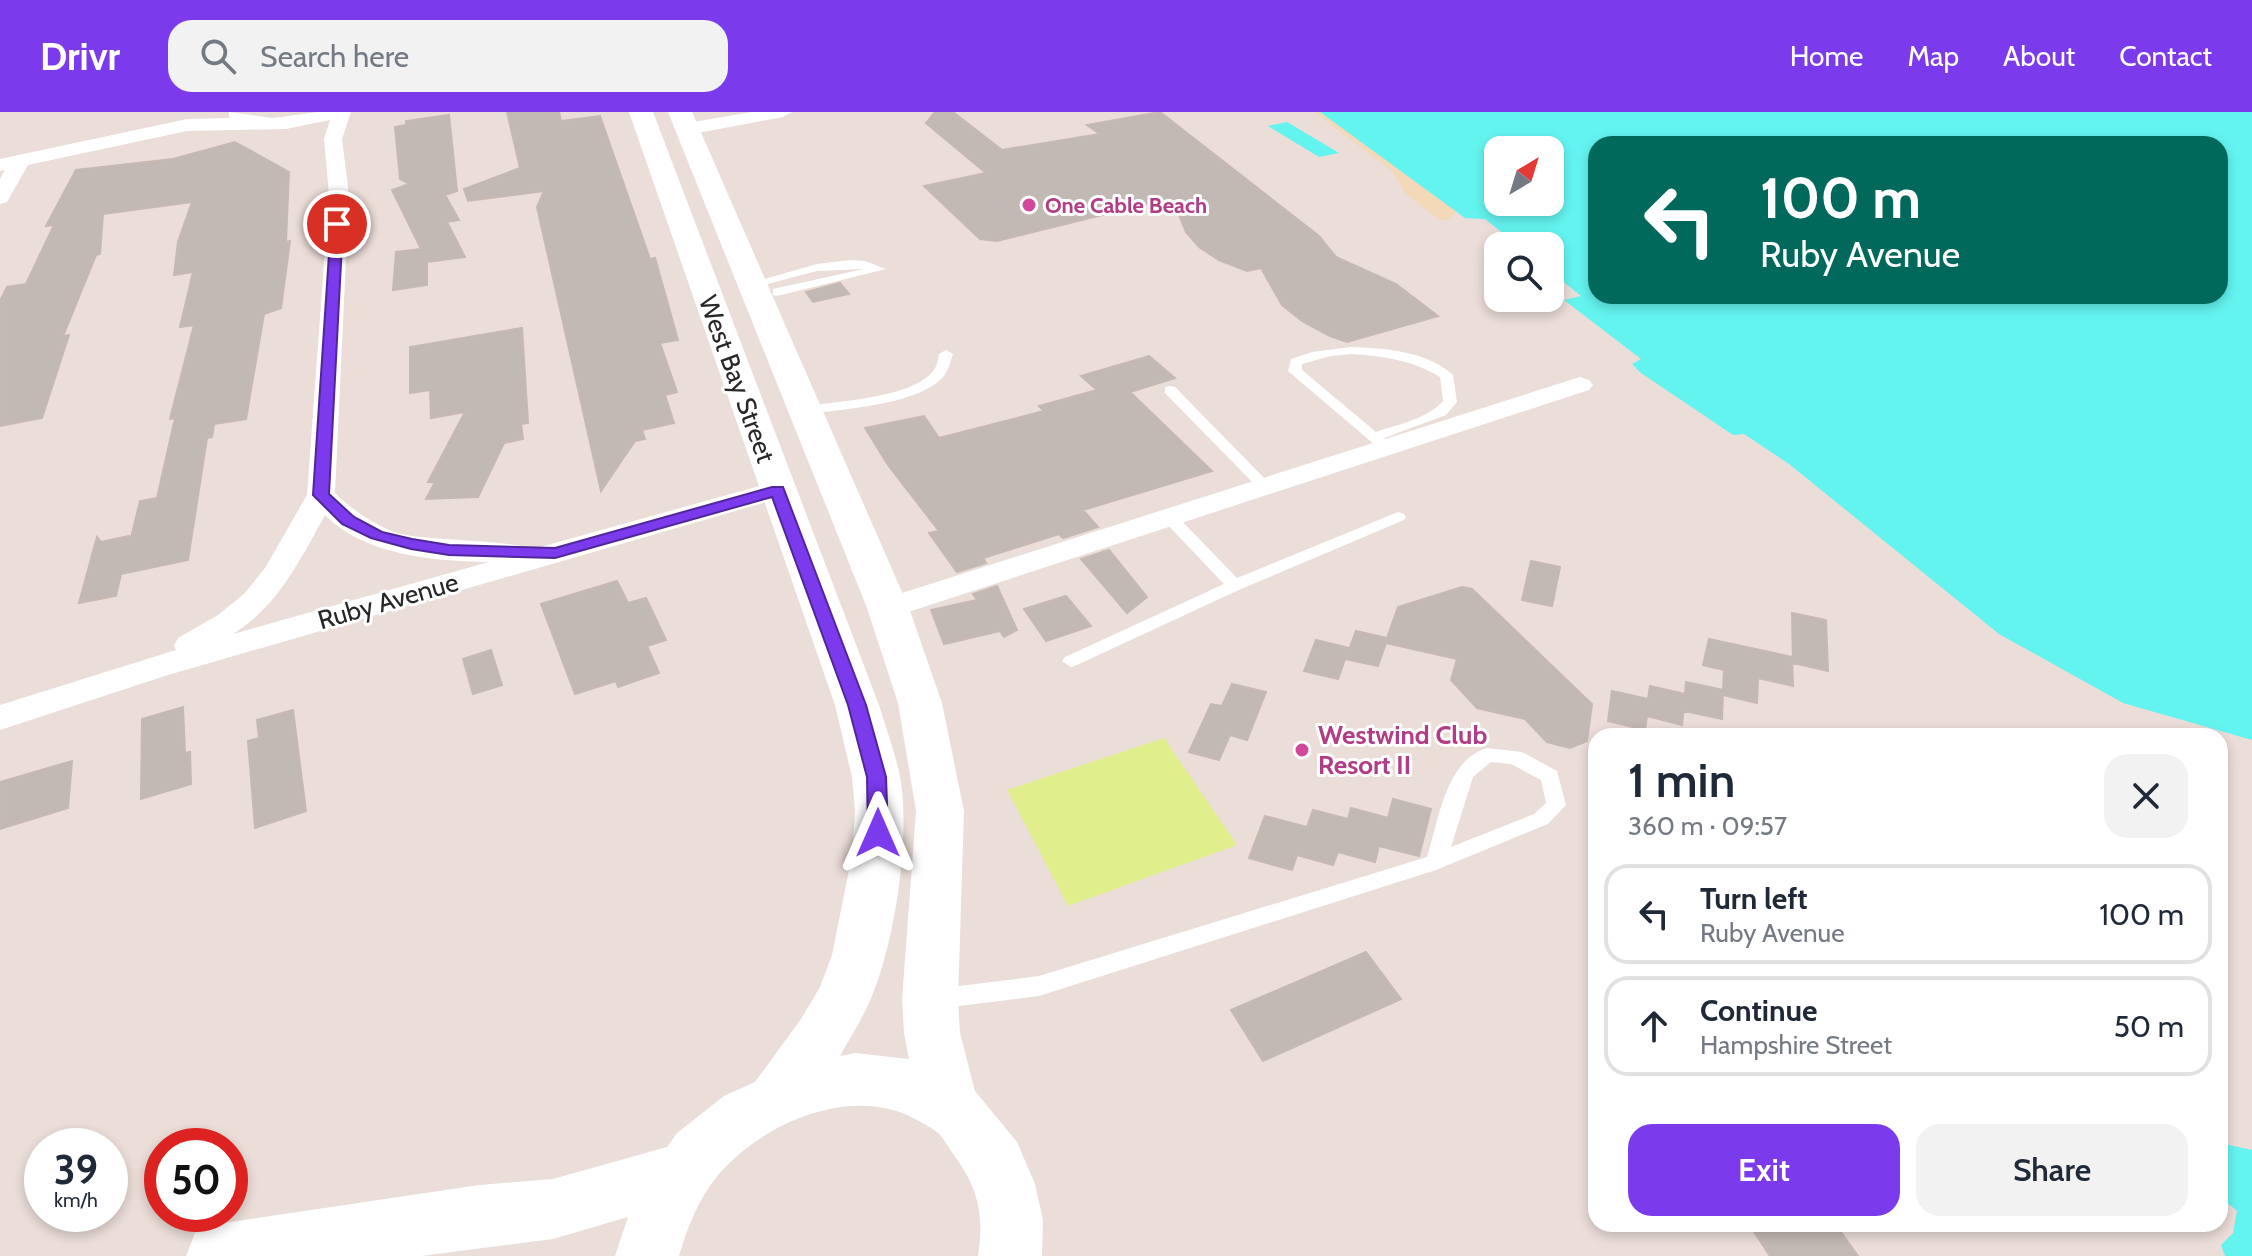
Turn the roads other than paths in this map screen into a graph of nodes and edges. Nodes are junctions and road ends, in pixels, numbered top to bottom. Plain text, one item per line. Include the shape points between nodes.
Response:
1 (221, 112) edge
2 (233, 112) edge
3 (340, 112) edge
4 (641, 112) edge
5 (783, 112) edge
6 (684, 120) edge
7 (264, 122) junction
8 (166, 129) junction
9 (333, 139) junction
10 (10, 163) edge
11 (0, 198) edge
12 (756, 290) junction
13 (946, 354) dead end
14 (1580, 385) dead end
15 (1170, 390) dead end
16 (807, 410) junction
17 (1380, 442) junction
18 (1265, 487) junction
19 (777, 490) junction
20 (321, 495) junction
21 (1398, 517) dead end
22 (1170, 518) junction
23 (555, 553) junction
24 (1235, 585) junction
25 (888, 608) junction
26 (1071, 661) dead end
27 (156, 667) junction
28 (1, 718) edge
29 (1436, 862) junction
30 (930, 1000) junction
31 (778, 1095) junction
32 (949, 1107) junction
33 (682, 1172) junction
34 (218, 1256) edge
35 (647, 1256) edge
36 (1010, 1256) edge

1 - 8 street
2 - 7 street
3 - 7 street
3 - 9 street
4 - 19 main road, West Bay Street
5 - 6 street
6 - 12 main road, West Bay Street
7 - 8 street
7 - 9 street
8 - 10 street
9 - 20 street via 339,195
10 - 11 street
12 - 12 lane via 843,264 866,263 880,269
12 - 16 main road, West Bay Street
13 - 16 lane via 941,371 911,390
14 - 17 street
15 - 18 lane
16 - 25 main road, West Bay Street
17 - 17 lane via 1295,371 1296,362 1335,353 1408,355 1446,375 1450,402 1441,412
17 - 18 street
18 - 22 street
19 - 23 street, Ruby Avenue
19 - 31 main road, West Bay Street via 857,705 879,810 877,855 859,955 845,995
20 - 23 street via 348,520 411,544
20 - 27 street via 278,572 255,601
21 - 24 lane
22 - 24 lane
22 - 25 street
23 - 27 street, Ruby Avenue
24 - 26 lane
25 - 30 main road, West Bay Street via 920,703 940,811
27 - 28 street, Ruby Avenue
29 - 29 lane via 1464,773 1487,755 1515,757 1550,776 1556,805 1541,819
29 - 30 lane via 1039,986
30 - 32 main road, West Bay Street
31 - 32 main road via 858,1079 916,1089
31 - 33 main road via 726,1127
32 - 36 main road via 972,1126 1004,1179 1011,1211
33 - 34 main road via 553,1209
33 - 35 main road via 661,1207

